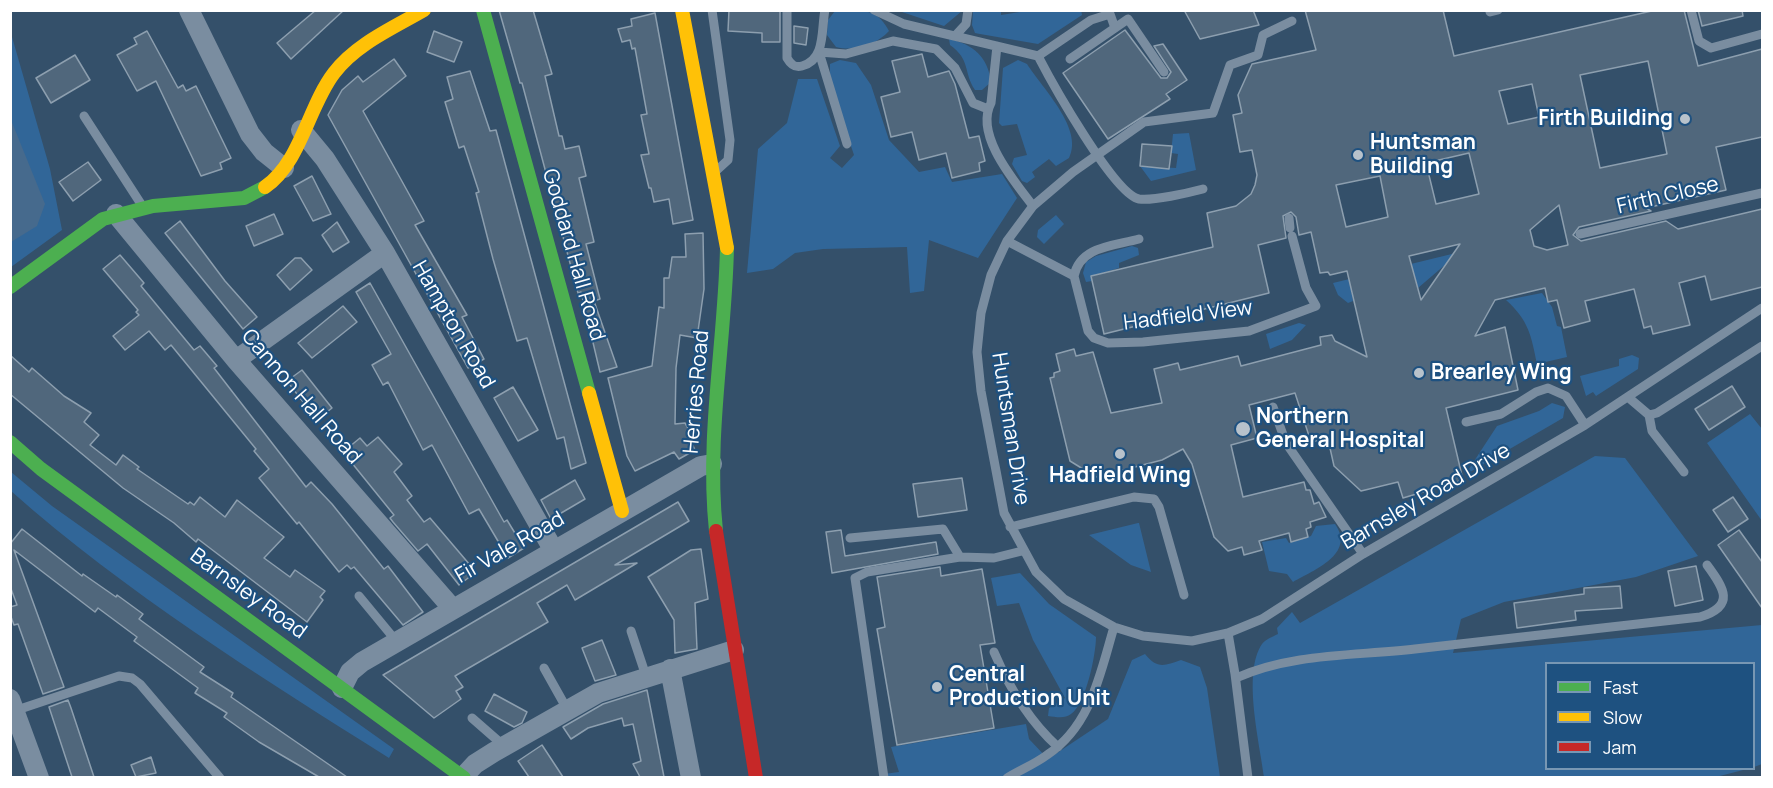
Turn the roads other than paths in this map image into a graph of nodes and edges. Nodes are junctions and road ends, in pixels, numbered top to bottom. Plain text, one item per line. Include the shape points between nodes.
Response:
1 (189, 10) edge
2 (424, 10) edge
3 (483, 10) edge
4 (682, 10) edge
5 (712, 10) edge
6 (787, 10) edge
7 (825, 10) edge
8 (874, 10) edge
9 (968, 10) edge
10 (1691, 10) edge
11 (1292, 21) dead end
12 (1115, 28) junction
13 (1762, 34) edge
14 (955, 36) junction
15 (997, 46) junction
16 (819, 52) junction
17 (1038, 56) junction
18 (1070, 59) dead end
19 (1164, 72) dead end
20 (988, 109) junction
21 (84, 116) dead end
22 (301, 130) junction
23 (847, 144) dead end
24 (1098, 156) junction
25 (284, 168) junction
26 (715, 172) junction
27 (1203, 189) dead end
28 (1762, 193) edge
29 (1033, 206) junction
30 (143, 207) junction
31 (117, 214) junction
32 (1290, 227) dead end
33 (1580, 234) dead end
34 (1138, 239) dead end
35 (1007, 241) junction
36 (385, 253) junction
37 (1074, 276) junction
38 (10, 287) edge
39 (1762, 308) edge
40 (1762, 346) edge
41 (236, 360) junction
42 (1629, 398) junction
43 (1273, 407) dead end
44 (1649, 415) junction
45 (1467, 422) dead end
46 (1585, 425) junction
47 (10, 442) edge
48 (712, 464) junction
49 (1684, 472) dead end
50 (622, 511) junction
51 (1010, 527) junction
52 (850, 538) dead end
53 (554, 551) junction
54 (1022, 551) junction
55 (1363, 554) junction
56 (960, 557) junction
57 (1707, 565) dead end
58 (1184, 595) dead end
59 (359, 596) dead end
60 (453, 609) junction
61 (1114, 627) junction
62 (631, 631) dead end
63 (1228, 633) junction
64 (397, 642) junction
65 (734, 650) junction
66 (994, 652) dead end
67 (544, 668) dead end
68 (670, 669) junction
69 (646, 676) junction
70 (1236, 678) junction
71 (342, 687) junction
72 (13, 705) edge
73 (567, 709) junction
74 (472, 718) dead end
75 (504, 746) junction
76 (1058, 747) junction
77 (39, 777) edge
78 (220, 777) edge
79 (463, 777) edge
80 (691, 777) edge
81 (756, 777) edge
82 (884, 777) edge
83 (1007, 777) edge
84 (1248, 777) edge

1 - 25 street via 250,134
2 - 22 main road via 354,54 335,71
3 - 50 main road, Goddard Hall Road
4 - 26 main road, Herries Road
5 - 26 lane via 730,140 728,160
6 - 16 lane via 790,64 807,65
7 - 16 lane
8 - 14 lane via 904,24
9 - 14 lane via 966,24
10 - 13 lane via 1699,41 1711,48
11 - 24 lane, Huntsman Drive via 1263,35 1258,55 1230,65 1213,113 1144,122
12 - 17 lane via 1110,14 1091,20
12 - 18 lane
12 - 19 lane via 1128,19
14 - 15 lane
15 - 17 lane
15 - 20 lane
16 - 20 lane via 846,54 893,41 936,49 955,68 973,103
16 - 23 lane
17 - 24 lane
20 - 29 lane via 989,129 999,160
21 - 30 lane
22 - 25 main road
22 - 36 street, Hampton Road via 325,159
24 - 27 lane via 1130,195 1140,199
24 - 29 lane, Huntsman Drive
25 - 30 main road via 271,184 242,198
26 - 48 main road, Herries Road via 727,244
28 - 33 lane, Firth Close
29 - 35 lane, Huntsman Drive
30 - 31 main road
31 - 38 main road via 103,219
31 - 41 street, Cannon Hall Road
32 - 37 lane, Hadfield View via 1306,288 1316,306 1249,331 1108,343 1088,331
34 - 37 lane via 1092,251 1076,264
35 - 37 lane
35 - 51 lane, Huntsman Drive via 991,275 981,313 977,352 997,482
36 - 41 street
36 - 53 street, Hampton Road
39 - 42 lane, Barnsley Road Drive
40 - 44 lane
41 - 60 street, Cannon Hall Road
42 - 44 lane
42 - 46 lane, Barnsley Road Drive
43 - 55 lane via 1286,443
44 - 49 lane via 1652,431
45 - 46 lane via 1501,414 1548,388 1566,396
46 - 55 lane, Barnsley Road Drive
47 - 71 main road, Barnsley Road via 41,470
48 - 50 street, Fir Vale Road via 700,466
48 - 65 main road, Herries Road via 719,556
50 - 53 street, Fir Vale Road
51 - 54 lane, Huntsman Drive
51 - 58 lane via 1134,497 1154,499
52 - 56 lane via 943,529
53 - 60 street, Fir Vale Road
54 - 56 lane via 994,558
54 - 61 lane, Huntsman Drive via 1036,572 1064,599
55 - 63 lane, Barnsley Road Drive via 1262,619
56 - 82 lane via 867,572 855,578
57 - 70 lane via 1724,593 1724,602 1713,613 1700,617 1412,650 1339,654 1272,666
59 - 64 lane
60 - 64 street, Fir Vale Road
61 - 63 lane, Huntsman Drive via 1143,636 1192,641
61 - 76 lane via 1092,701 1075,732
62 - 69 lane
63 - 70 lane
64 - 71 street, Fir Vale Road via 356,666
65 - 68 street
65 - 81 main road, Herries Road
66 - 76 lane via 1025,711 1040,732
67 - 73 lane
68 - 69 street
68 - 80 street
69 - 73 street
70 - 84 lane
71 - 79 main road, Barnsley Road
72 - 77 street
72 - 78 lane via 119,676 132,678
73 - 75 street
74 - 75 lane
75 - 79 street via 475,764
76 - 83 lane

